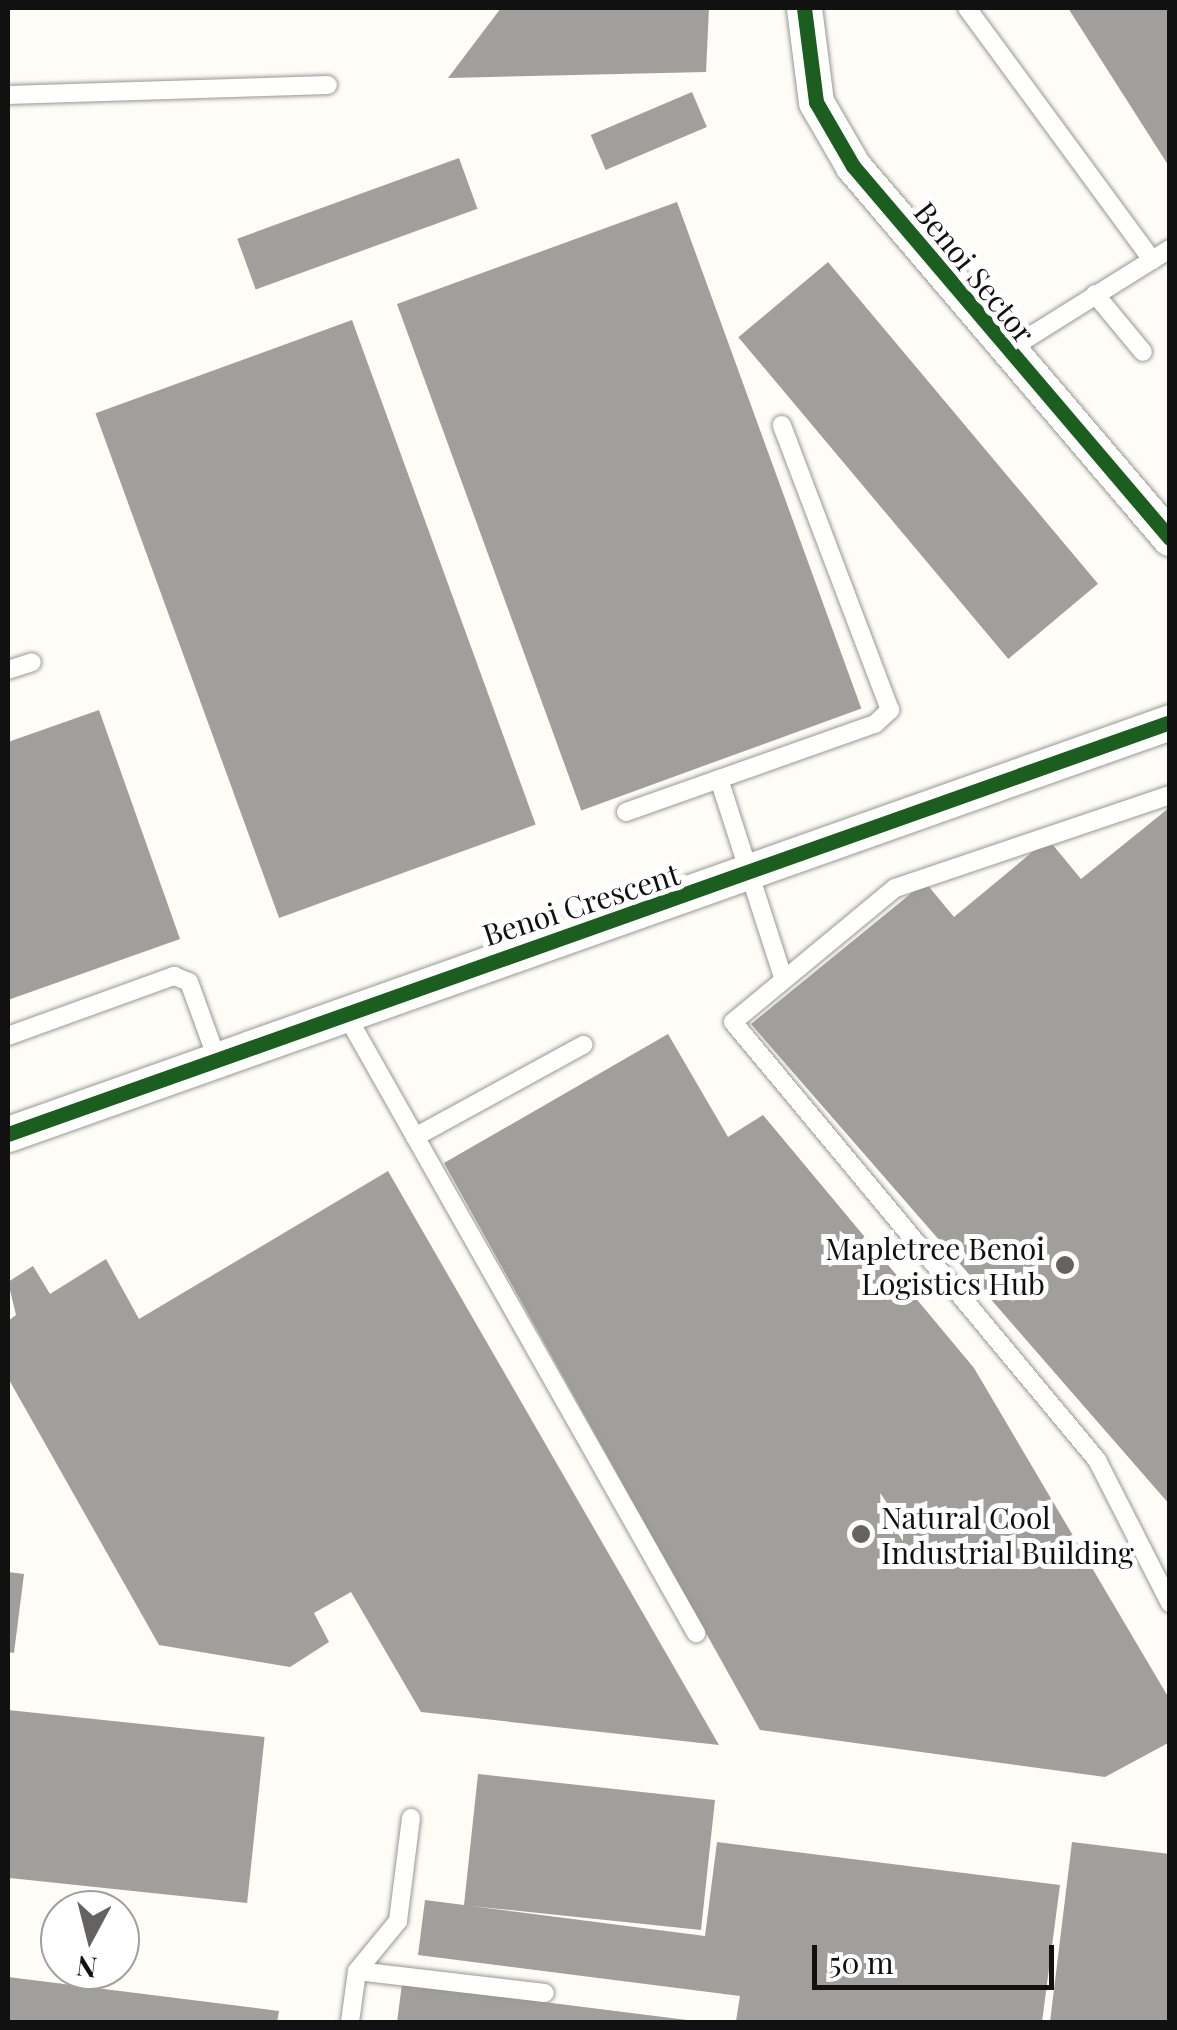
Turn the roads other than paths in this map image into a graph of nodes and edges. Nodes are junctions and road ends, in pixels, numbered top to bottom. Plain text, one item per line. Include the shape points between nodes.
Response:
1 (804, 8) edge
2 (966, 8) edge
3 (328, 85) dead end
4 (8, 95) edge
5 (1170, 249) edge
6 (1152, 260) junction
7 (1095, 294) junction
8 (1004, 352) junction
9 (1143, 352) dead end
10 (782, 425) dead end
11 (1170, 538) edge
12 (32, 662) dead end
13 (8, 670) edge
14 (1170, 722) edge
15 (718, 780) junction
16 (1170, 795) edge
17 (626, 812) dead end
18 (751, 878) junction
19 (782, 974) junction
20 (344, 1009) junction
21 (8, 1036) edge
22 (583, 1045) dead end
23 (216, 1056) junction
24 (8, 1134) edge
25 (415, 1136) junction
26 (1170, 1603) edge
27 (696, 1633) dead end
28 (411, 1818) dead end
29 (357, 1971) junction
30 (544, 1993) dead end
31 (350, 2022) edge

1 - 8 street, Benoi Sector via 807,64 830,132
2 - 6 lane
3 - 4 lane
5 - 6 lane
6 - 7 lane
7 - 8 lane
7 - 9 lane
8 - 11 street, Benoi Sector
10 - 15 lane via 890,710 875,724
12 - 13 lane
14 - 18 street, Benoi Crescent
15 - 17 lane
15 - 18 lane
16 - 19 lane via 896,888
18 - 19 lane
18 - 20 street, Benoi Crescent
19 - 26 lane via 737,1013 736,1030 1098,1460
20 - 23 street, Benoi Crescent
20 - 25 lane
21 - 23 lane via 174,976 189,982
22 - 25 lane
23 - 24 street, Benoi Crescent
25 - 27 lane
28 - 29 lane via 398,1921
29 - 30 lane
29 - 31 lane

